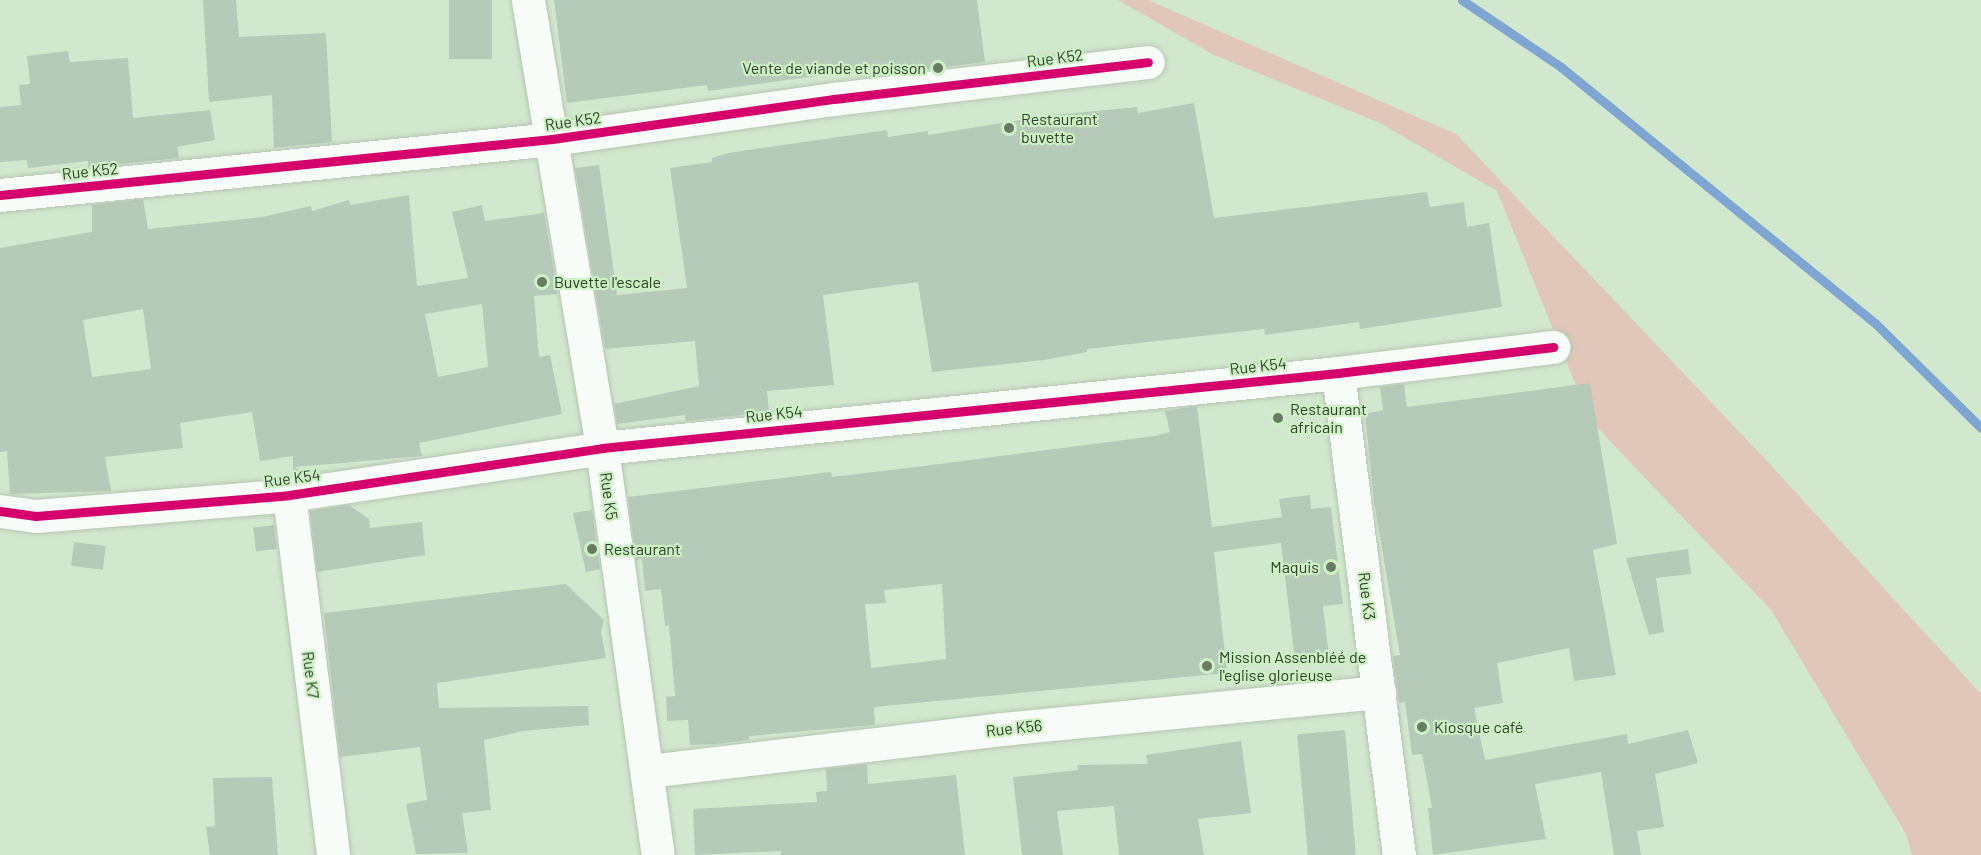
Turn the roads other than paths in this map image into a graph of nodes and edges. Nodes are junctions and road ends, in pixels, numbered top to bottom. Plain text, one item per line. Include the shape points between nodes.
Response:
1 (528, 0) edge
2 (1148, 62) dead end
3 (552, 139) junction
4 (0, 195) edge
5 (1553, 347) dead end
6 (1338, 373) junction
7 (602, 448) junction
8 (289, 495) junction
9 (0, 511) edge
10 (1379, 692) junction
11 (649, 771) junction
12 (333, 855) edge
13 (658, 855) edge
14 (1399, 855) edge

1 - 3 street, Rue K5
2 - 3 street, Rue K52 via 834,99
3 - 4 street, Rue K52
3 - 7 street, Rue K5
5 - 6 street, Rue K54
6 - 7 street, Rue K54
6 - 10 street, Rue K3
7 - 8 street, Rue K54
7 - 11 street, Rue K5
8 - 9 street, Rue K54 via 36,516
8 - 12 street, Rue K7
10 - 11 street, Rue K56 via 1002,729
10 - 14 street, Rue K3
11 - 13 street, Rue K5

